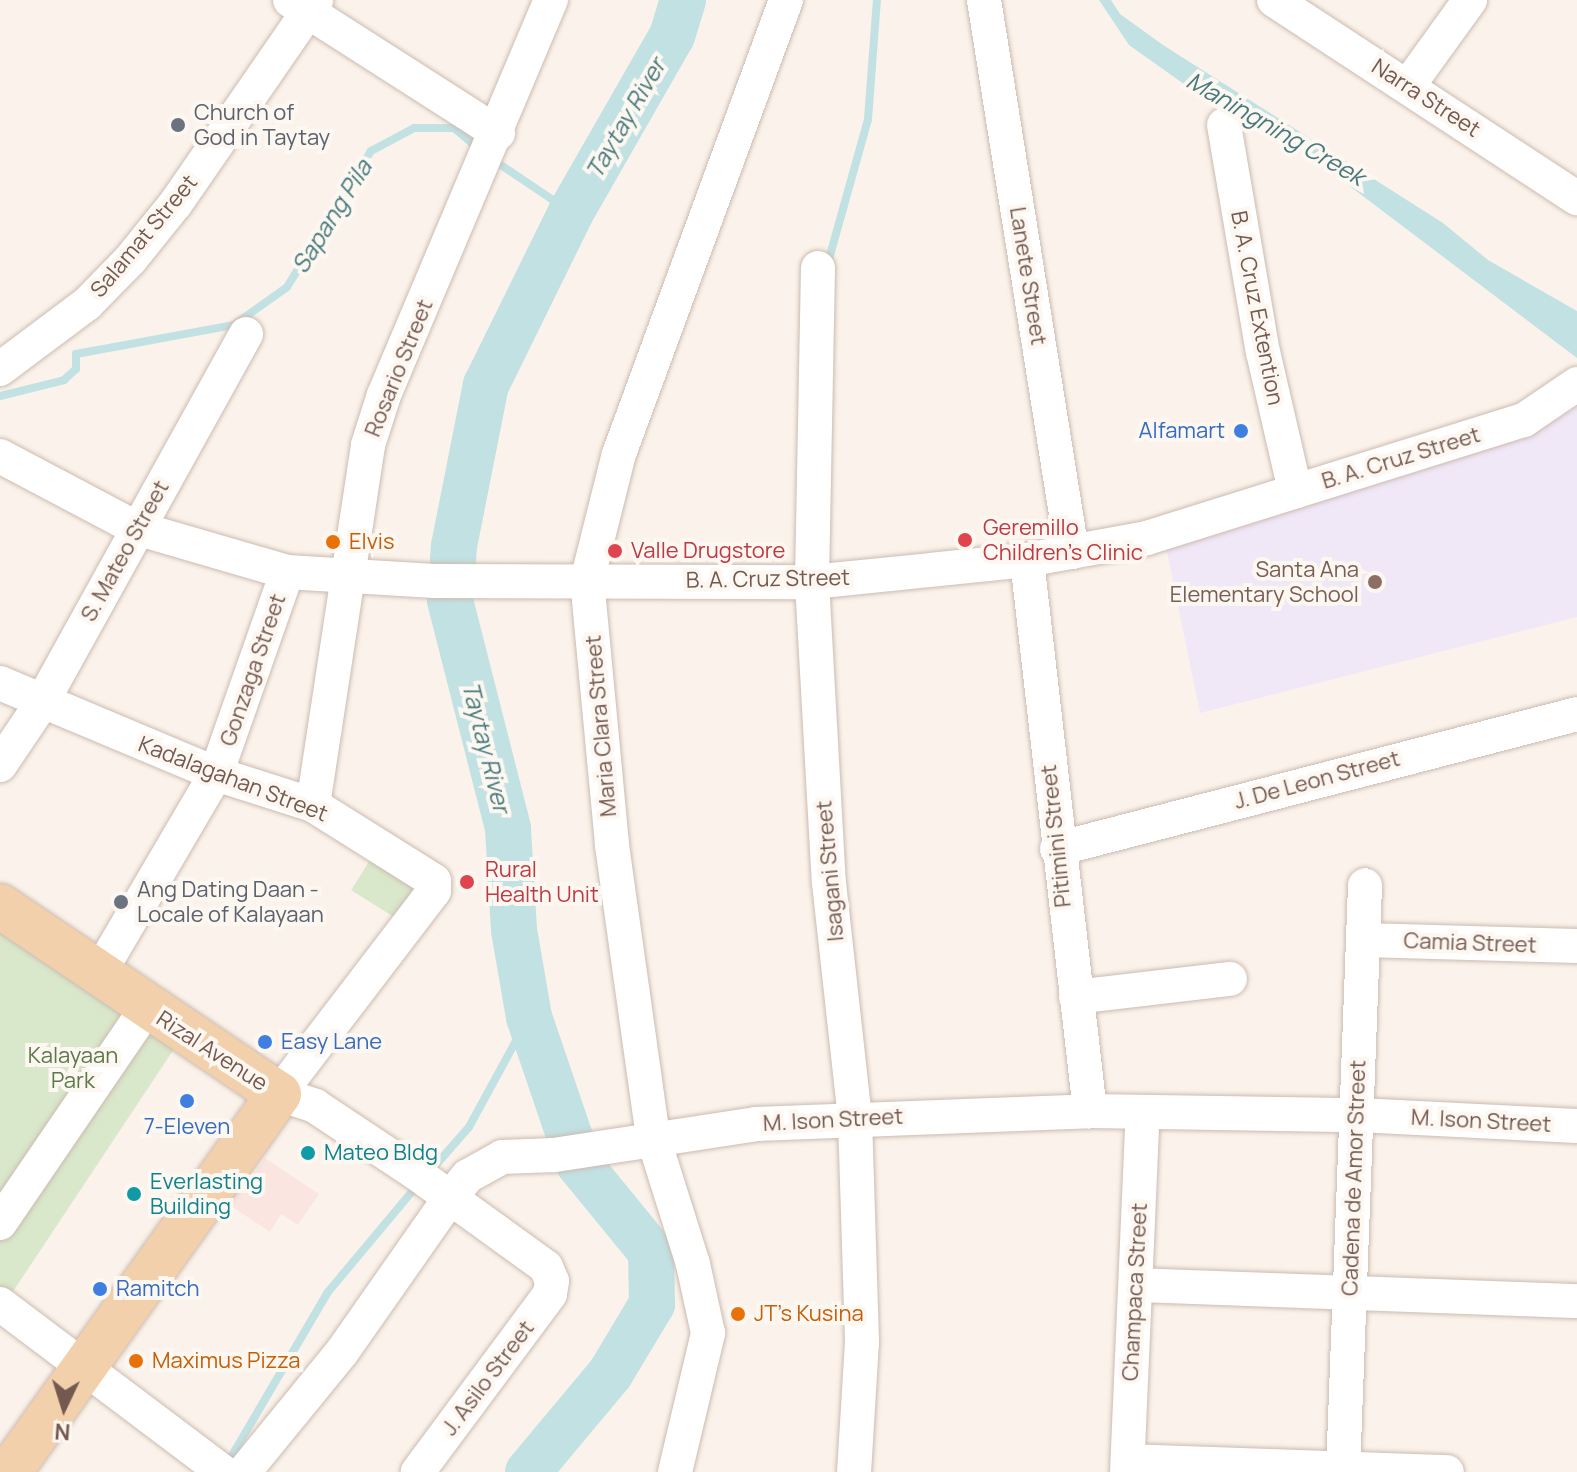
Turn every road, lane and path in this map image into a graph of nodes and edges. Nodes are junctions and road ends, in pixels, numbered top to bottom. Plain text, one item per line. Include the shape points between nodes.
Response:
1 (551, 0) edge
2 (786, 0) edge
3 (984, 0) edge
4 (1274, 0) edge
5 (1470, 0) edge
6 (305, 4) edge
7 (1408, 86) junction
8 (1224, 125) dead end
9 (488, 157) junction
10 (1577, 198) edge
11 (818, 268) dead end
12 (246, 334) dead end
13 (0, 369) edge
14 (1577, 384) edge
15 (0, 456) edge
16 (1295, 491) junction
17 (136, 528) junction
18 (1072, 552) junction
19 (1027, 560) junction
20 (287, 572) junction
21 (347, 577) junction
22 (587, 581) junction
23 (812, 582) junction
24 (0, 683) edge
25 (41, 704) junction
26 (1577, 714) edge
27 (0, 765) edge
28 (216, 774) junction
29 (313, 805) junction
30 (1057, 849) junction
31 (1365, 885) dead end
32 (0, 906) edge
33 (1363, 940) junction
34 (1577, 946) edge
35 (98, 975) junction
36 (1230, 979) dead end
37 (1076, 997) junction
38 (146, 1009) junction
39 (279, 1094) junction
40 (1090, 1111) junction
41 (1143, 1112) junction
42 (1358, 1115) junction
43 (855, 1118) junction
44 (1577, 1126) edge
45 (653, 1137) junction
46 (450, 1198) junction
47 (0, 1223) edge
48 (1136, 1285) junction
49 (1350, 1292) junction
50 (1577, 1301) edge
51 (0, 1304) edge
52 (86, 1368) junction
53 (1127, 1466) edge
54 (1343, 1470) edge
55 (9, 1472) edge
56 (223, 1472) edge
57 (244, 1472) edge
58 (418, 1472) edge
59 (675, 1472) edge
60 (854, 1472) edge
61 (1447, 1472) edge

1 - 9 street, Rosario Street
2 - 22 street, Maria Clara Street via 619,454
3 - 18 street, Lanete Street
4 - 7 street, Narra Street
5 - 7 street
6 - 9 street
6 - 13 street, Salamat Street via 176,203 130,260 87,304
7 - 10 street, Narra Street
8 - 16 street, B. A. Cruz Extention via 1263,352
9 - 21 street, Rosario Street via 384,395 368,445
11 - 23 street, Isagani Street
12 - 17 street, S. Mateo Street
14 - 16 street, B. A. Cruz Street via 1524,420
15 - 17 street, B. A. Cruz Street
16 - 18 street, B. A. Cruz Street via 1147,538
17 - 20 street, B. A. Cruz Street
17 - 25 street, S. Mateo Street
18 - 19 street, B. A. Cruz Street
19 - 23 street, B. A. Cruz Street
19 - 30 street, Pitimini Street
20 - 21 street, B. A. Cruz Street
20 - 28 street, Gonzaga Street
21 - 22 street, B. A. Cruz Street
21 - 29 street, Rosario Street
22 - 23 street, B. A. Cruz Street
22 - 45 street, Maria Clara Street via 612,844
23 - 43 street, Isagani Street via 829,883
24 - 25 street, Kadalagahan Street
25 - 27 street, S. Mateo Street
25 - 28 street, Kadalagahan Street
26 - 30 street, J. De Leon Street
28 - 29 street, Kadalagahan Street
28 - 35 street, Gonzaga Street
29 - 39 street, Kadalagahan Street via 428,873 434,891
30 - 37 street, Pitimini Street
31 - 33 street, Cadena de Amor Street
32 - 35 main road, Rizal Avenue
33 - 34 street, Camia Street
33 - 42 street, Cadena de Amor Street
35 - 38 main road, Rizal Avenue
36 - 37 street
37 - 40 street, Pitimini Street
38 - 39 main road, Rizal Avenue
38 - 47 street
39 - 46 street via 315,1106
39 - 52 main road, Rizal Avenue
40 - 41 street, M. Ison Street
40 - 43 street, M. Ison Street
41 - 42 street, M. Ison Street
41 - 48 street, Champaca Street
42 - 44 street, M. Ison Street
42 - 49 street, Cadena de Amor Street
43 - 45 street, M. Ison Street
43 - 60 street, Isagani Street via 862,1342
45 - 46 street, M. Ison Street via 554,1155 502,1157 468,1176
45 - 59 street, Maria Clara Street via 693,1264 708,1333
46 - 57 street, M. Ison Street via 342,1352
46 - 58 street, J. Asilo Street via 546,1267 552,1281 550,1294
48 - 49 street
48 - 53 street, Champaca Street
49 - 50 street
49 - 54 street, Cadena de Amor Street
51 - 52 street
52 - 55 main road, Rizal Avenue
52 - 56 street
53 - 54 street
54 - 61 street

